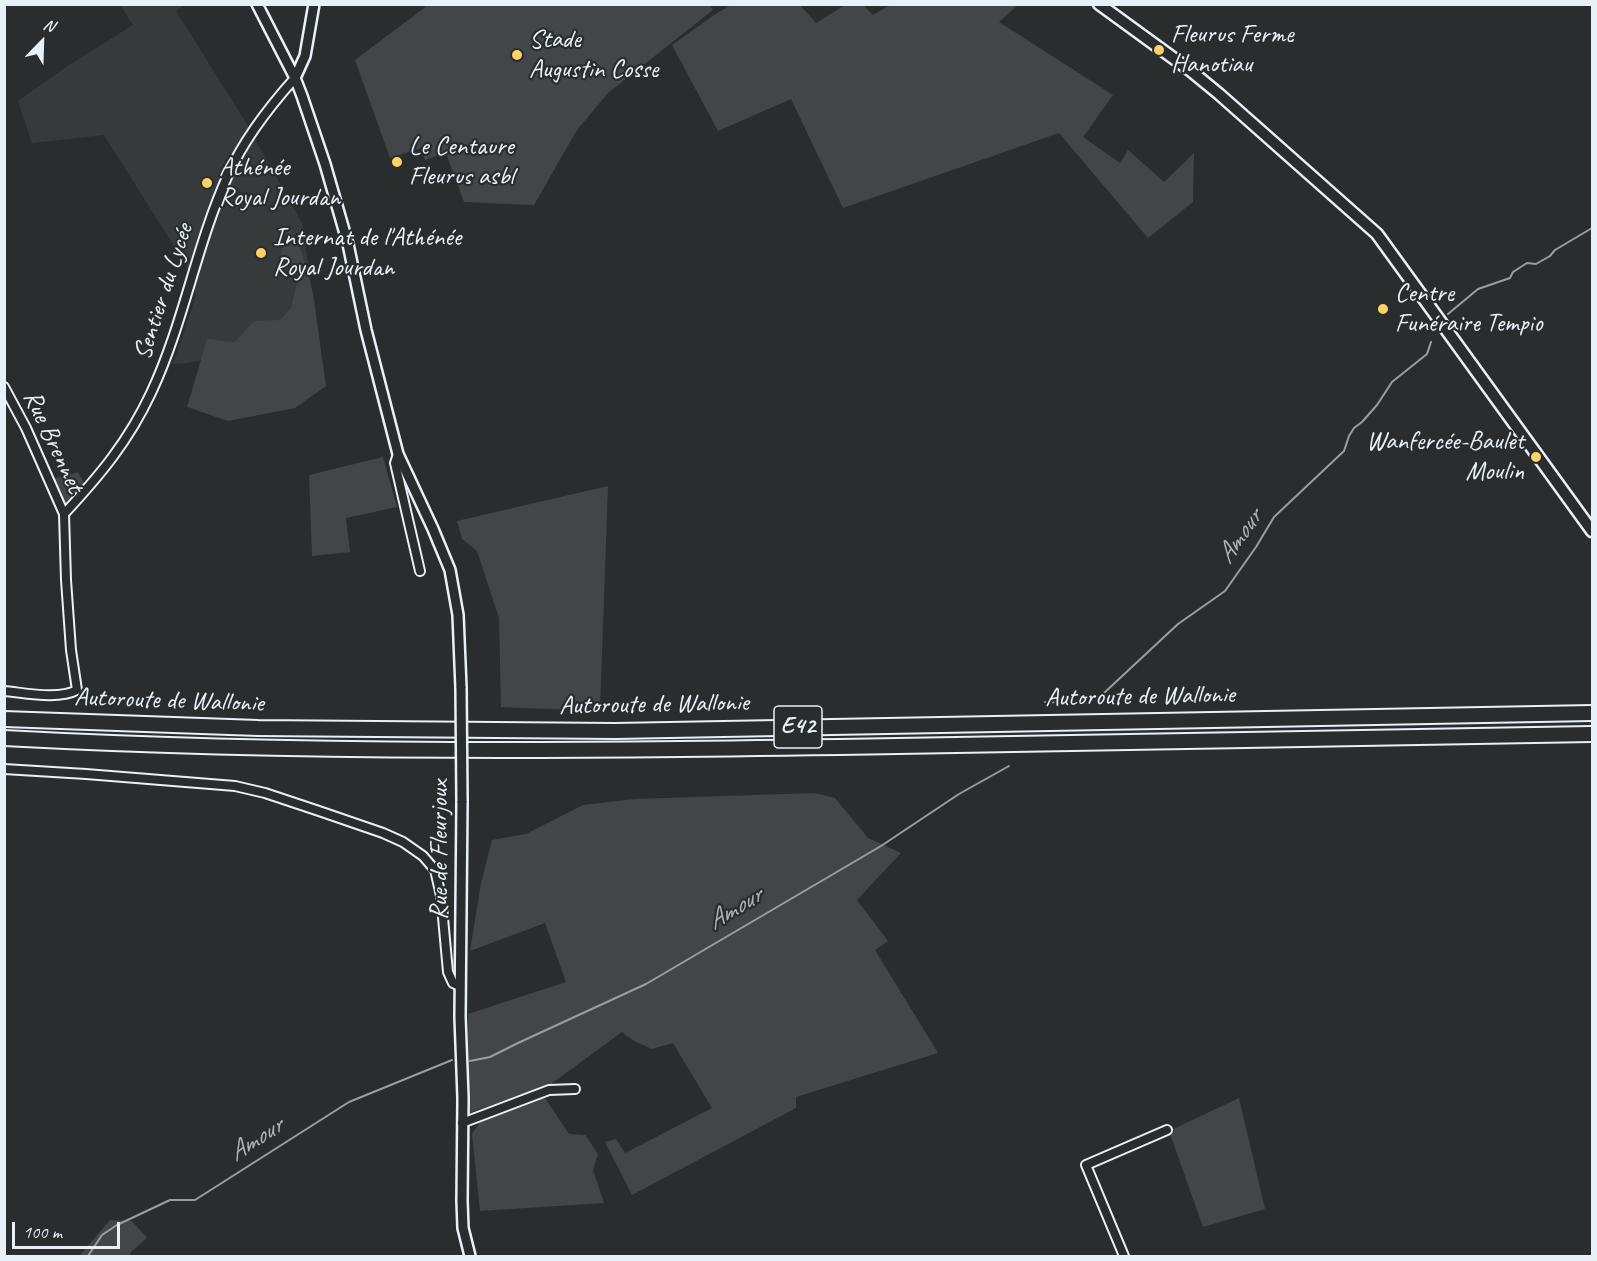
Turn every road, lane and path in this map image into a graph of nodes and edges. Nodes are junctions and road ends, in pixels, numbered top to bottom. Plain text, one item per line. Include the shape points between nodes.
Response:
1 (257, 4) edge
2 (314, 4) edge
3 (1099, 4) edge
4 (295, 78) junction
5 (4, 387) edge
6 (399, 454) junction
7 (64, 514) junction
8 (1593, 531) edge
9 (420, 571) dead end
10 (4, 691) edge
11 (1593, 713) edge
12 (4, 719) edge
13 (1593, 734) edge
14 (4, 738) edge
15 (4, 769) edge
16 (460, 986) junction
17 (575, 1089) dead end
18 (462, 1123) junction
19 (1167, 1130) dead end
20 (470, 1257) edge
21 (1124, 1257) edge

1 - 4 street, Rue de Fleurjoux
2 - 4 street via 305,56
3 - 8 main road via 1219,94 1377,234
4 - 6 street, Rue de Fleurjoux via 348,244
4 - 7 street, Sentier du Lycée via 276,99 229,174 207,226 168,354 127,438 98,478
5 - 7 street, Rue Brennet
6 - 9 street, Rue de Fleurjoux via 395,463
6 - 16 street, Rue de Fleurjoux, bridge via 450,570 458,615
7 - 10 street via 71,650 77,690 55,695
11 - 12 highway, Autoroute de Wallonie / E42 via 615,731 258,728
13 - 14 highway, Autoroute de Wallonie / E42 via 614,750 268,748
15 - 16 street via 235,786 404,842 435,870 448,972
16 - 18 street, Rue de Fleurjoux
17 - 18 street via 549,1090
18 - 20 street, Rue de Fleurjoux via 463,1228
19 - 21 street via 1086,1165

